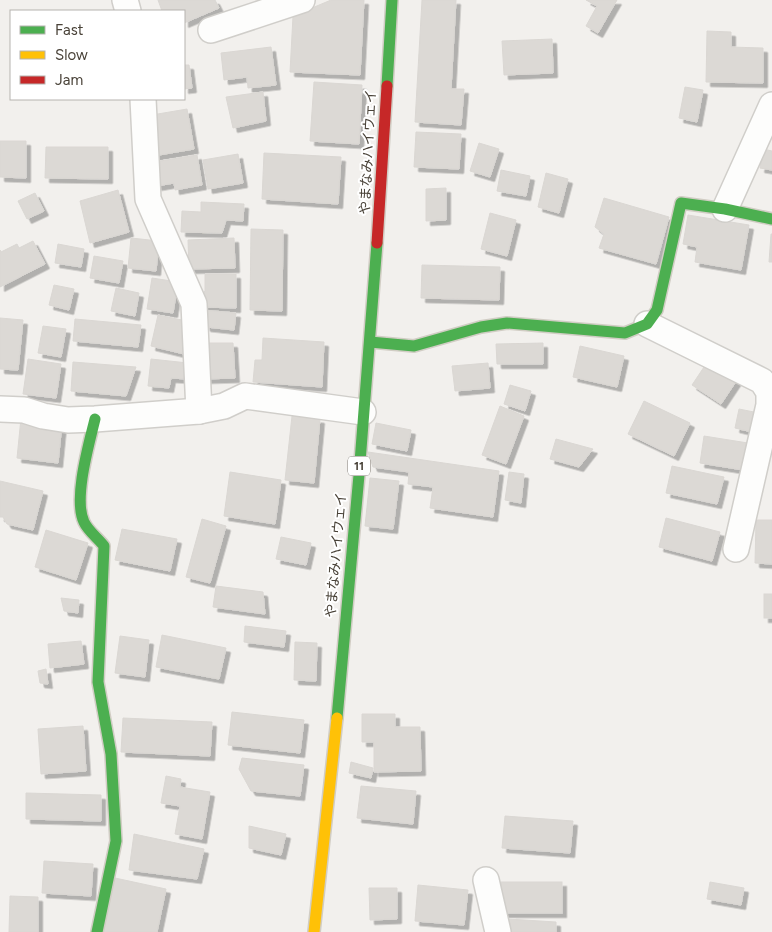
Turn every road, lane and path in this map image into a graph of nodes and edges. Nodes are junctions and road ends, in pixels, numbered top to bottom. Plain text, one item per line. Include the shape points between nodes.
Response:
1 (302, 0) edge
2 (392, 0) edge
3 (211, 30) dead end
4 (142, 100) edge
5 (772, 104) edge
6 (725, 209) junction
7 (772, 219) edge
8 (648, 324) junction
9 (370, 342) junction
10 (0, 409) edge
11 (199, 410) junction
12 (363, 412) junction
13 (95, 419) junction
14 (736, 549) dead end
15 (486, 880) dead end
16 (97, 932) edge
17 (314, 932) edge
18 (498, 932) edge

1 - 3 street
2 - 9 street, やまなみハイウェイ / 11
4 - 11 street via 148,199 194,304
5 - 6 street
6 - 7 street
6 - 8 street via 681,203 657,310
8 - 9 street via 625,332 508,323 481,327 414,346
8 - 14 street via 762,381 768,392 770,405
9 - 12 street, やまなみハイウェイ / 11
10 - 13 street via 24,410 68,420
11 - 12 street via 224,406 246,396
11 - 13 street
12 - 17 street, やまなみハイウェイ / 11 via 334,752
13 - 16 street via 80,492 80,508 84,522 104,546 98,682 110,754 116,841
15 - 18 street

